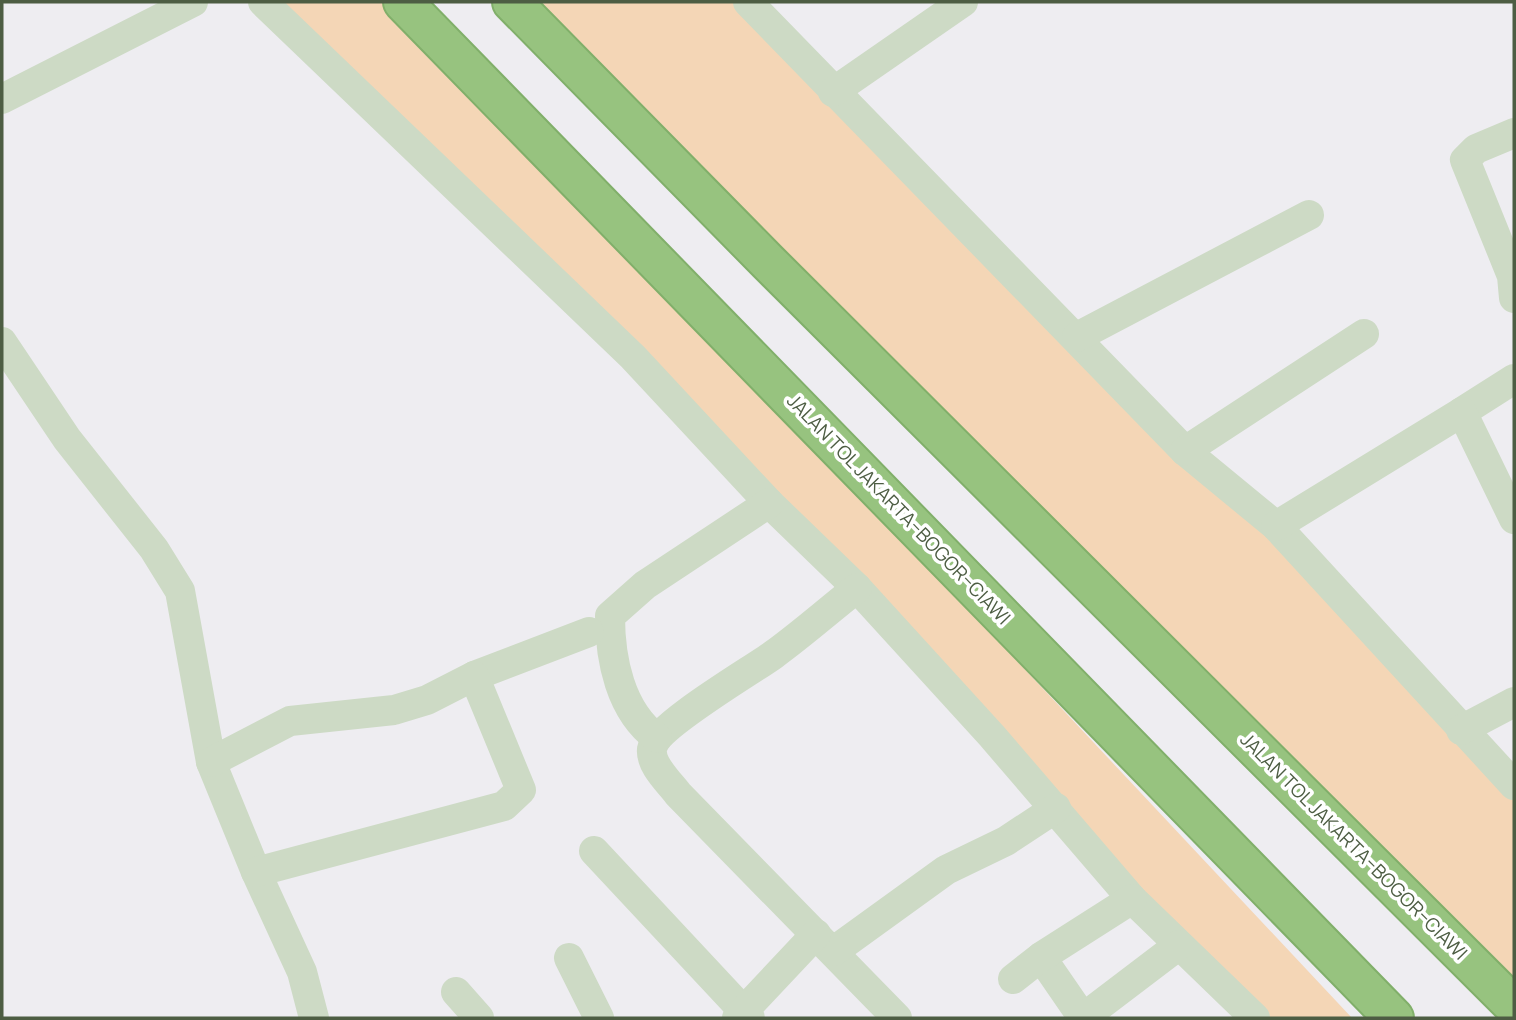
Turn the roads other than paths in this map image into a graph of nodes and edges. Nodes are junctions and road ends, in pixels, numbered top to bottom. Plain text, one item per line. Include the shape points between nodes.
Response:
1 (193, 2) edge
2 (263, 2) edge
3 (403, 2) edge
4 (512, 2) edge
5 (748, 2) edge
6 (963, 2) edge
7 (832, 92) junction
8 (2, 99) edge
9 (1514, 133) edge
10 (1309, 215) dead end
11 (1514, 298) edge
12 (1364, 334) dead end
13 (1077, 337) junction
14 (2, 342) edge
15 (1514, 379) edge
16 (1462, 412) junction
17 (1185, 451) junction
18 (1506, 481) edge
19 (769, 503) junction
20 (1514, 519) edge
21 (1276, 526) junction
22 (857, 588) junction
23 (589, 632) dead end
24 (474, 676) junction
25 (1514, 702) edge
26 (1461, 730) junction
27 (657, 738) junction
28 (211, 762) junction
29 (1514, 785) edge
30 (1056, 808) junction
31 (594, 851) dead end
32 (256, 872) junction
33 (1132, 899) junction
34 (825, 943) junction
35 (1179, 946) junction
36 (1041, 957) junction
37 (569, 958) dead end
38 (1013, 979) dead end
39 (456, 992) dead end
40 (1514, 1006) edge
41 (744, 1016) edge
42 (314, 1018) edge
43 (479, 1018) edge
44 (599, 1018) edge
45 (897, 1018) edge
46 (1083, 1018) edge
47 (1255, 1018) edge
48 (1394, 1018) edge

1 - 8 street
2 - 19 street via 633,357
3 - 48 highway, JALAN TOL JAKARTA–BOGOR–CIAWI
4 - 40 highway, JALAN TOL JAKARTA–BOGOR–CIAWI
5 - 7 street
6 - 7 street
7 - 13 street
9 - 11 street via 1476,149 1465,160 1512,276
10 - 13 street
12 - 17 street
13 - 17 street
14 - 28 street via 67,439 155,549 180,591
15 - 16 street
16 - 18 street
16 - 21 street
17 - 21 street
18 - 20 street
19 - 22 street
19 - 27 street via 645,585 610,616 614,662 624,694 632,713
21 - 26 street
22 - 27 street
22 - 30 street
23 - 24 street
24 - 28 street via 427,700 394,710 290,721
24 - 32 street via 521,790 515,798 503,806
25 - 26 street
26 - 29 street
27 - 34 street via 652,751 657,767 678,794
28 - 32 street
30 - 33 street
30 - 34 street
31 - 41 street
32 - 42 street via 302,972
33 - 35 street
33 - 36 street
34 - 41 street
34 - 45 street
35 - 46 street
35 - 47 street
36 - 38 street
36 - 46 street
37 - 44 street
39 - 43 street

